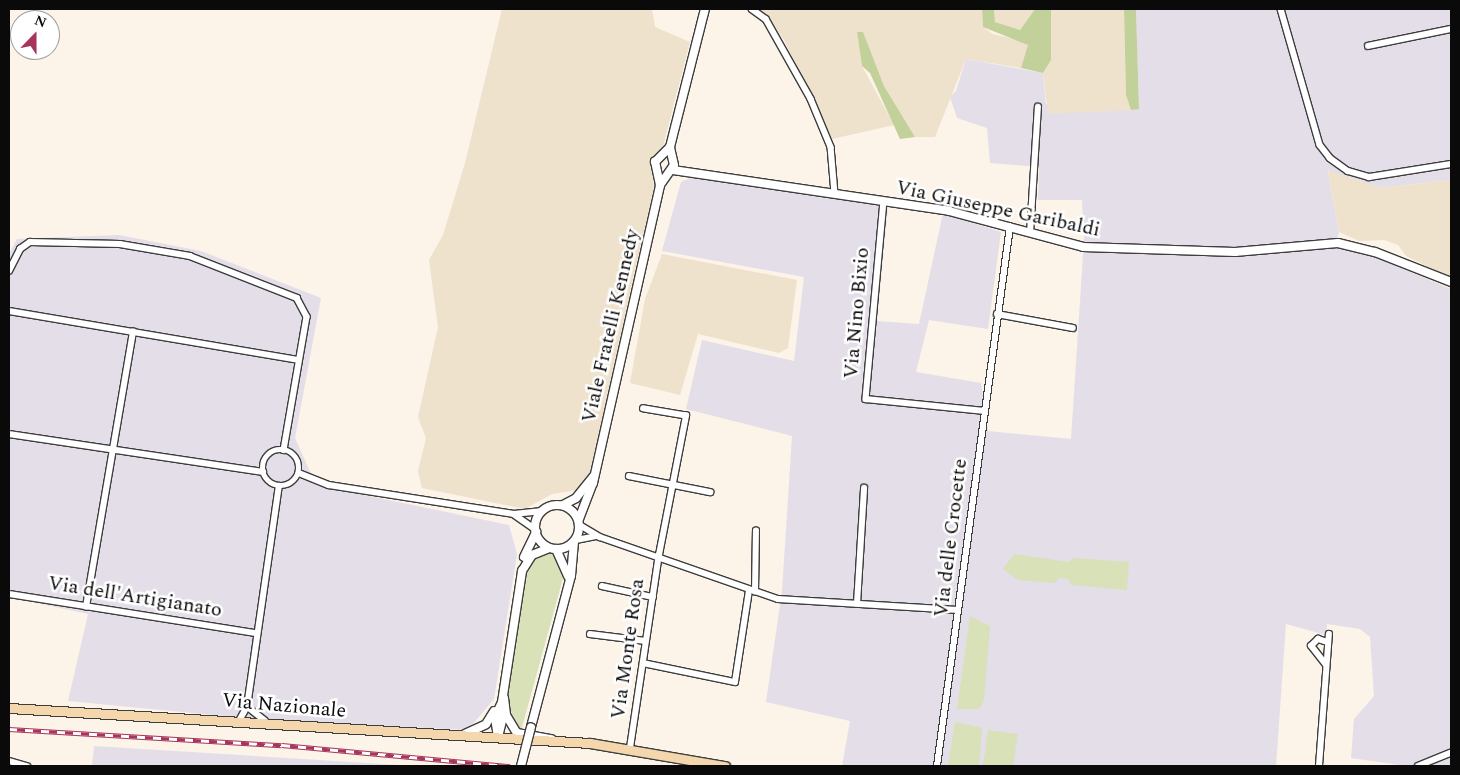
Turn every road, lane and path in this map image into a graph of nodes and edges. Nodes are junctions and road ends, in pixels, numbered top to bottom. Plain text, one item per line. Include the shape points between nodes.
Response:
1 (704, 9) edge
2 (752, 9) edge
3 (1281, 9) edge
4 (1451, 29) edge
5 (1368, 46) dead end
6 (1038, 107) dead end
7 (670, 147) junction
8 (660, 156) junction
9 (1451, 164) edge
10 (672, 166) junction
11 (656, 169) junction
12 (660, 186) junction
13 (835, 194) junction
14 (884, 201) junction
15 (1010, 227) junction
16 (1030, 233) junction
17 (9, 271) edge
18 (1451, 282) edge
19 (9, 311) edge
20 (997, 314) junction
21 (1073, 328) dead end
22 (133, 332) junction
23 (298, 360) junction
24 (644, 409) dead end
25 (984, 411) junction
26 (9, 434) edge
27 (112, 450) junction
28 (284, 450) junction
29 (263, 472) junction
30 (299, 473) junction
31 (595, 474) junction
32 (630, 476) dead end
33 (673, 485) junction
34 (279, 486) junction
35 (864, 488) dead end
36 (710, 492) dead end
37 (562, 505) junction
38 (542, 511) junction
39 (514, 514) junction
40 (579, 522) junction
41 (535, 530) junction
42 (756, 531) dead end
43 (600, 537) junction
44 (575, 541) junction
45 (552, 549) junction
46 (659, 555) junction
47 (522, 571) junction
48 (569, 581) junction
49 (602, 586) dead end
50 (752, 591) junction
51 (9, 594) edge
52 (653, 597) junction
53 (857, 604) junction
54 (86, 607) junction
55 (958, 610) junction
56 (256, 634) junction
57 (590, 634) dead end
58 (1329, 634) dead end
59 (646, 641) junction
60 (1328, 642) junction
61 (643, 663) junction
62 (1326, 665) junction
63 (503, 698) junction
64 (246, 707) junction
65 (9, 708) edge
66 (240, 718) junction
67 (272, 723) junction
68 (463, 735) junction
69 (498, 737) junction
70 (556, 740) junction
71 (630, 748) junction
72 (1451, 753) edge
73 (9, 761) edge
74 (27, 766) edge
75 (521, 766) edge
76 (725, 766) edge
77 (937, 766) edge
78 (1319, 766) edge
79 (1420, 766) edge

1 - 7 street
2 - 13 street via 766,19 811,99 831,147
3 - 9 street via 1320,145 1330,158 1348,171 1368,177
4 - 5 street
6 - 16 street
7 - 8 street
7 - 10 street
8 - 10 street
8 - 11 street
10 - 11 street
10 - 12 street, Viale Fratelli Kennedy
10 - 13 street, Via Giuseppe Garibaldi
11 - 12 street, Viale Fratelli Kennedy
12 - 31 street, Viale Fratelli Kennedy
13 - 14 street, Via Giuseppe Garibaldi
14 - 15 street, Via Giuseppe Garibaldi
14 - 25 street, Via Nino Bixio via 866,399
15 - 16 street, Via Giuseppe Garibaldi
15 - 20 street, Via delle Crocette
16 - 18 street, Via Giuseppe Garibaldi via 1083,247 1168,252 1338,243 1375,252
17 - 23 street via 20,249 30,242 120,244 190,256 303,302 307,318
19 - 22 street
20 - 21 street
20 - 25 street, Via delle Crocette
22 - 23 street
22 - 27 street
23 - 28 street
24 - 33 street, Via Monte Rosa via 686,416
25 - 55 street, Via delle Crocette
26 - 27 street
27 - 29 street
27 - 54 street
28 - 29 street via 268,455
28 - 30 street via 295,456
29 - 34 street
30 - 34 street via 292,482
30 - 39 street via 329,485
31 - 37 street, Viale Fratelli Kennedy via 576,498
31 - 40 street, Viale Fratelli Kennedy
32 - 33 street
33 - 36 street
33 - 46 street, Via Monte Rosa
34 - 56 street
35 - 53 street
37 - 38 street, Viale Fratelli Kennedy
37 - 40 street
38 - 39 street
38 - 41 street
39 - 41 street
40 - 43 street
40 - 44 street, Viale Fratelli Kennedy
41 - 45 street
41 - 47 street
42 - 50 street
43 - 44 street
43 - 46 street
44 - 45 street
44 - 48 street, Viale Fratelli Kennedy
45 - 47 street via 532,555
45 - 48 street via 564,560
46 - 50 street
46 - 52 street, Via Monte Rosa
47 - 63 street
48 - 75 street, Viale Fratelli Kennedy, bridge
49 - 52 street
50 - 53 street via 778,599
50 - 61 street via 735,682
51 - 54 street, Via dell'Artigianato
52 - 59 street, Via Monte Rosa
53 - 55 street
54 - 56 street, Via dell'Artigianato
55 - 77 street, Via delle Crocette
56 - 64 street
57 - 59 street
58 - 60 street
59 - 61 street, Via Monte Rosa
60 - 62 street
60 - 62 street via 1318,639 1311,646
61 - 71 street, Via Monte Rosa
62 - 78 street
63 - 68 street via 486,724
63 - 69 street via 504,723
63 - 70 street, Via Nazionale via 506,715 517,733
64 - 66 street
64 - 67 street via 254,716
65 - 66 main road, Via Nazionale
66 - 67 main road, Via Nazionale
67 - 68 main road, Via Nazionale
68 - 69 main road, Via Nazionale
69 - 70 main road, Via Nazionale
70 - 71 main road, Via Nazionale
71 - 76 main road, Via Nazionale
72 - 79 street
73 - 74 street

